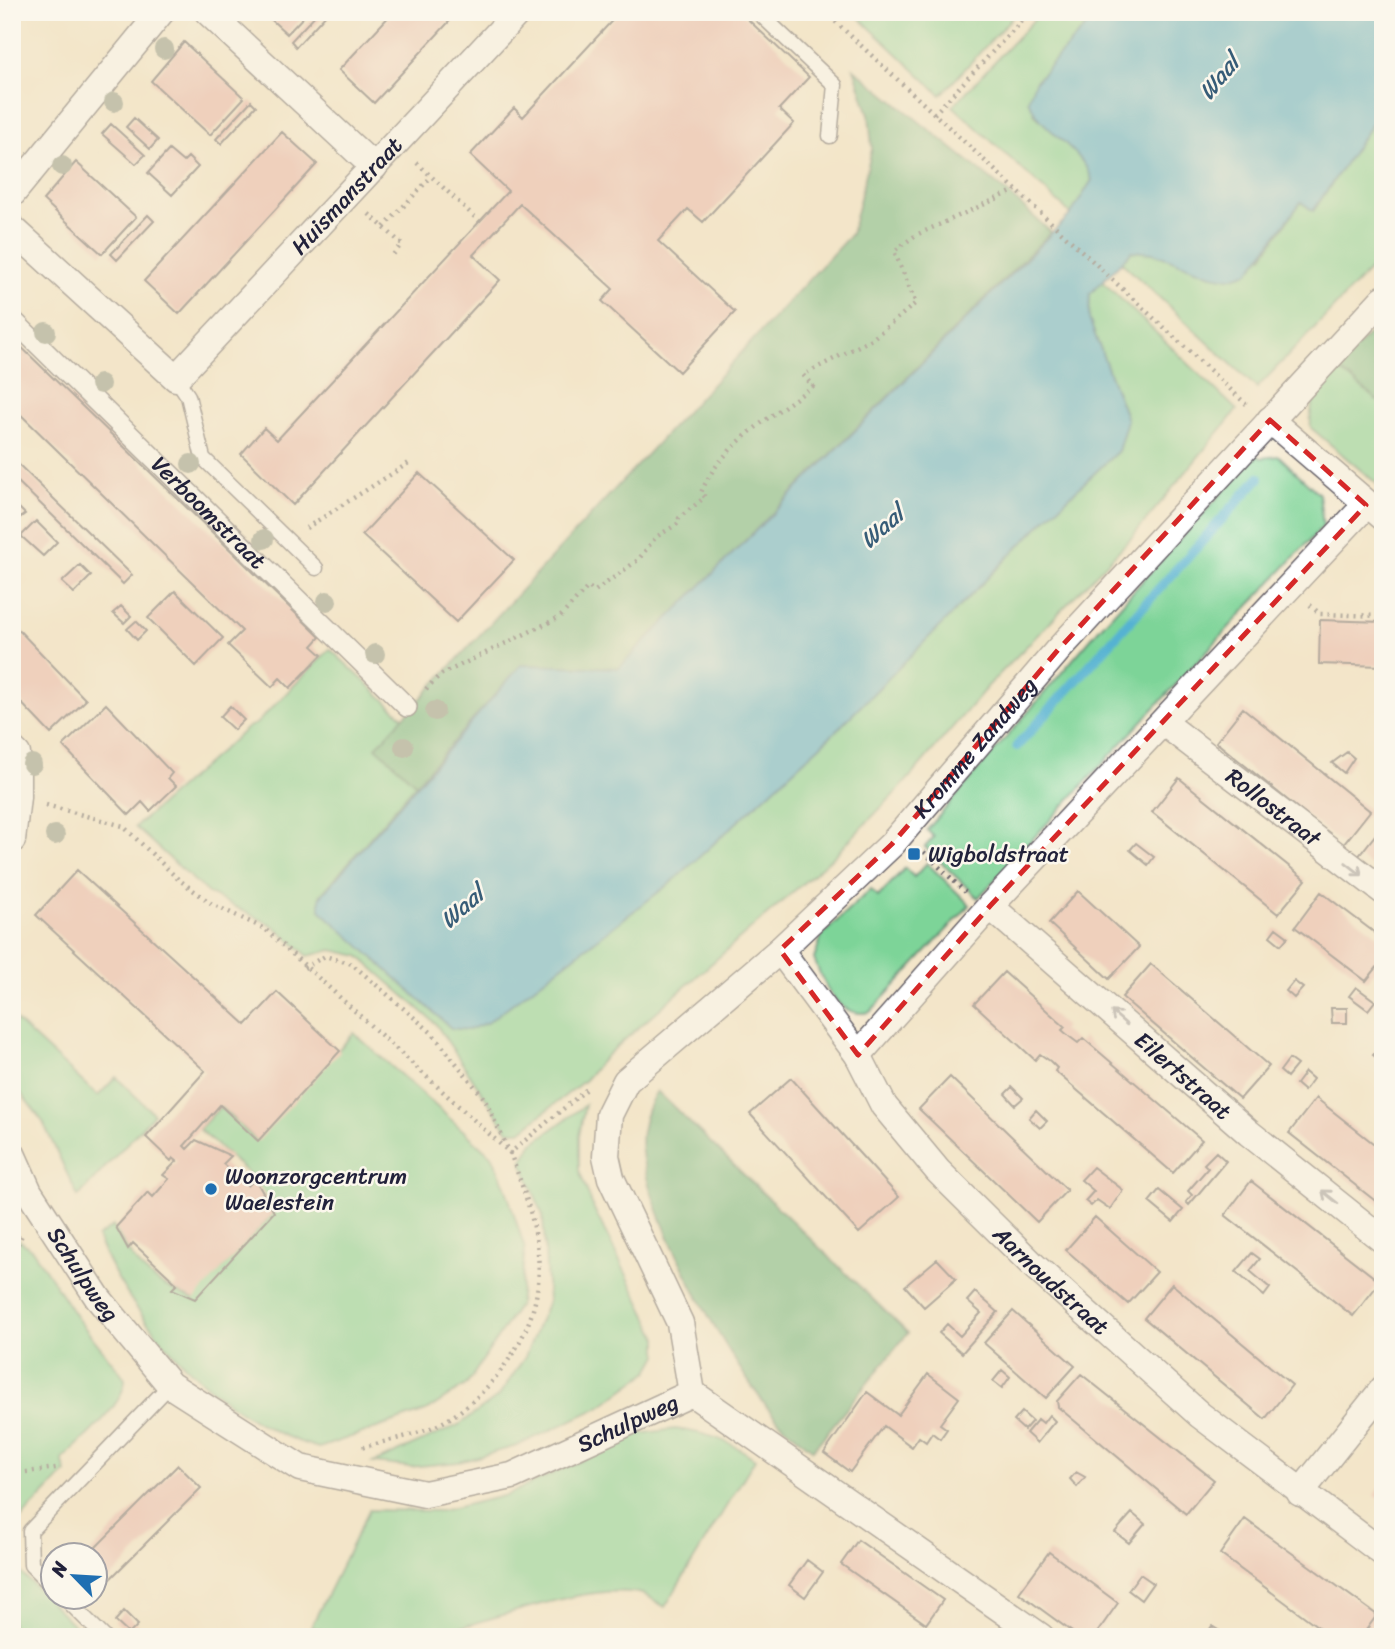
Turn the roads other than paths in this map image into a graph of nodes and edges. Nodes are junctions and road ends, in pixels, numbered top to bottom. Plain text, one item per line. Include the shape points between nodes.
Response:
1 (161, 12) edge
2 (208, 12) edge
3 (518, 12) edge
4 (758, 12) edge
5 (830, 136) dead end
6 (374, 167) junction
7 (12, 194) edge
8 (12, 228) edge
9 (1383, 299) edge
10 (12, 319) edge
11 (176, 378) junction
12 (1270, 420) junction
13 (1375, 511) edge
14 (316, 568) dead end
15 (407, 707) road end
16 (1164, 723) junction
17 (12, 749) edge
18 (12, 840) edge
19 (1383, 891) edge
20 (990, 906) junction
21 (780, 950) junction
22 (858, 1055) junction
23 (12, 1154) edge
24 (21, 1194) edge
25 (1383, 1240) edge
26 (170, 1385) junction
27 (1383, 1389) edge
28 (692, 1393) junction
29 (1300, 1493) junction
30 (1383, 1553) edge
31 (38, 1572) edge
32 (76, 1610) edge
33 (104, 1637) edge
34 (1041, 1637) edge

1 - 7 street
2 - 6 street
3 - 6 street, Huismanstraat
4 - 5 lane via 835,85
6 - 11 street, Huismanstraat
8 - 11 street
9 - 12 street, Kromme Zandweg
10 - 15 street, Verboomstraat
11 - 14 lane via 188,396 203,458
12 - 13 street
12 - 21 street, Kromme Zandweg via 1058,650 903,832
13 - 16 street via 1290,587
16 -> 19 street, Rollostraat
16 - 20 street
17 - 18 street via 17,754
20 - 22 street
25 -> 20 street, Eilertstraat via 1250,1133
21 - 22 street, Aarnoudstraat
21 - 28 street, Kromme Zandweg via 626,1081 609,1115 606,1156 611,1178 680,1324
22 - 29 street, Aarnoudstraat via 884,1106 908,1137 1024,1256 1199,1415
23 - 24 street, Schulpweg
24 - 26 street, Schulpweg
26 - 28 street, Schulpweg via 300,1468 425,1494 512,1476
26 - 31 lane via 30,1531 31,1565
27 - 29 street
28 - 34 street, Schulpweg
29 - 30 street, Aarnoudstraat
32 - 33 lane

